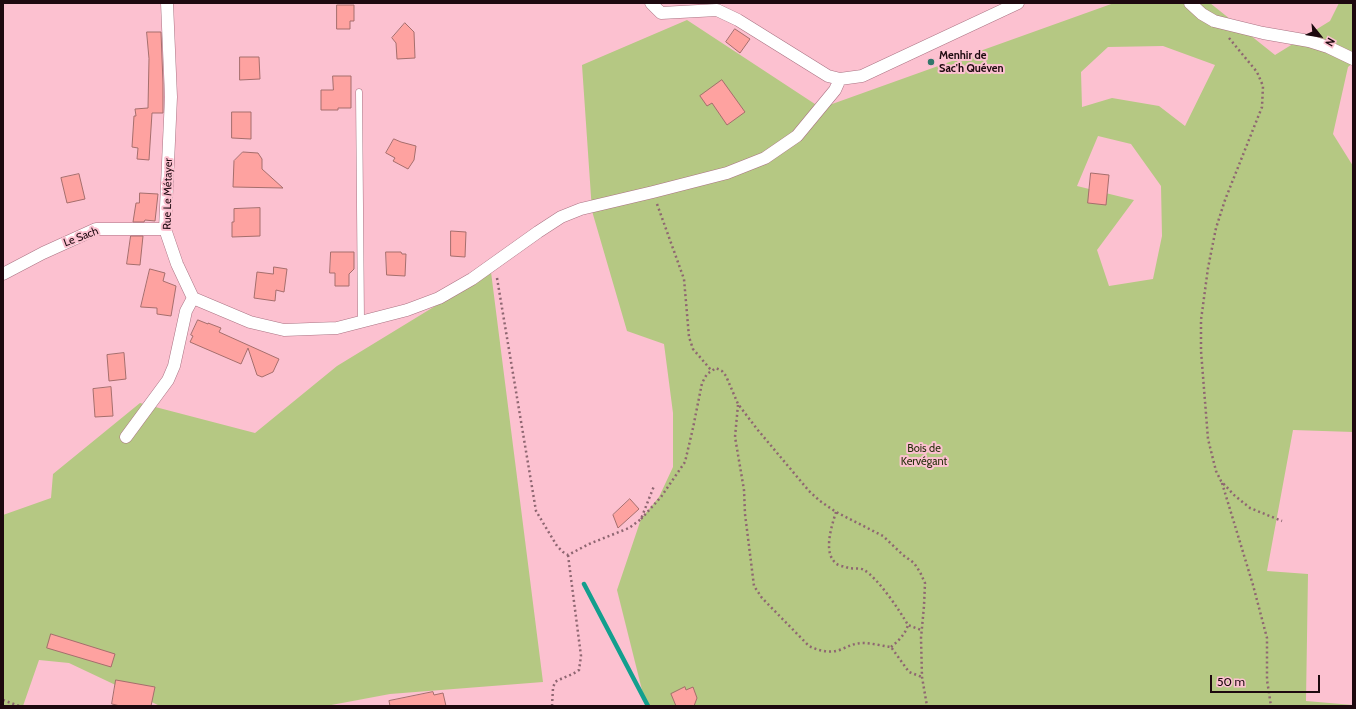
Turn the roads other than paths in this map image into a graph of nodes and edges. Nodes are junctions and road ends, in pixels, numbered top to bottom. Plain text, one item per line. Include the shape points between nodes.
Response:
1 (167, 3) edge
2 (651, 3) edge
3 (1018, 3) edge
4 (1190, 3) edge
5 (1353, 59) edge
6 (840, 79) junction
7 (359, 92) dead end
8 (165, 229) junction
9 (3, 274) edge
10 (193, 298) junction
11 (360, 321) junction
12 (126, 437) dead end

1 - 8 street, Rue Le Métayer via 171,97
2 - 6 street via 661,13 717,10 738,20 828,76
3 - 6 street via 862,76
4 - 5 street via 1214,21 1309,41
6 - 11 street via 835,90 797,136 765,158 727,173 581,209 561,217 472,279 439,298 407,310
7 - 11 lane
8 - 9 street, Le Sach via 96,229
8 - 10 street, Rue Le Métayer via 177,264
10 - 11 street via 250,322 284,330 337,328
10 - 12 street via 186,311 174,366 168,380

